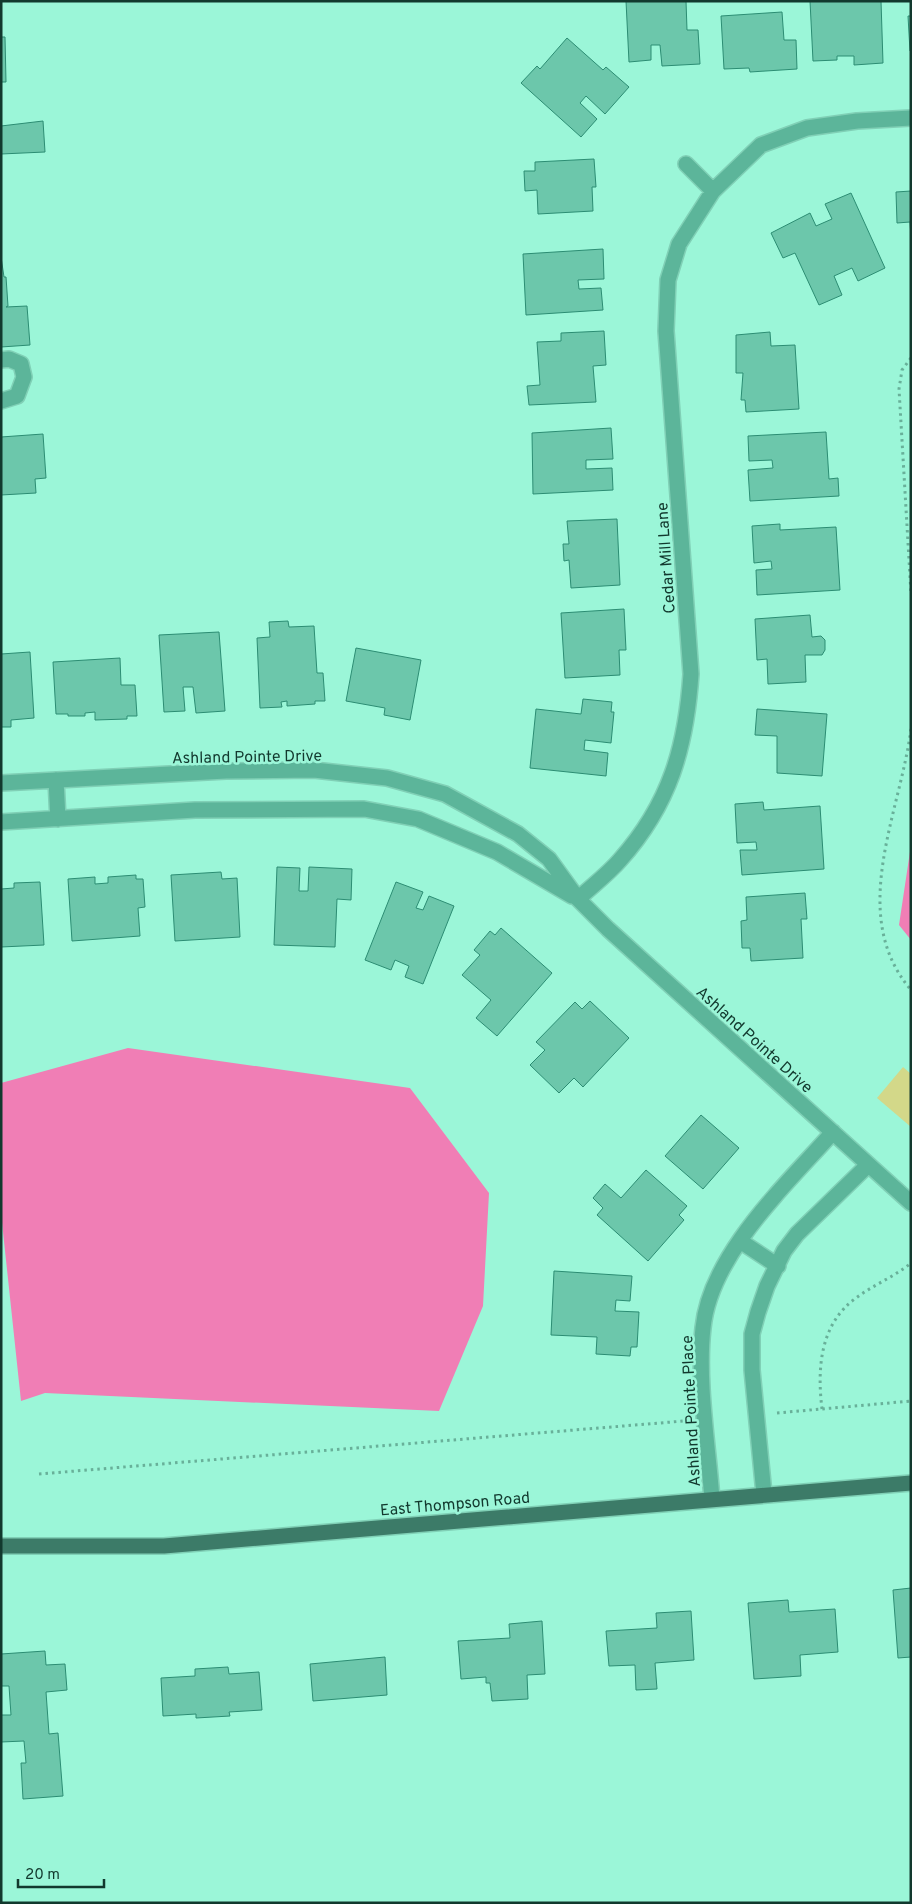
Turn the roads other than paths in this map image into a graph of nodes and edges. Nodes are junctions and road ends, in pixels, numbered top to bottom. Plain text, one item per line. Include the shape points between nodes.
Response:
1 (911, 118) edge
2 (686, 164) dead end
3 (713, 191) junction
4 (1, 360) edge
5 (1, 401) edge
6 (56, 780) junction
7 (1, 783) edge
8 (58, 819) junction
9 (1, 822) edge
10 (578, 899) junction
11 (833, 1132) junction
12 (868, 1165) junction
13 (911, 1203) edge
14 (740, 1241) junction
15 (778, 1266) junction
16 (911, 1483) edge
17 (764, 1494) junction
18 (712, 1498) junction
19 (1, 1546) edge

1 - 3 street, Cedar Mill Lane via 807,128 761,145
2 - 3 street
3 - 10 street, Cedar Mill Lane via 679,244 668,280 666,331 691,674 688,718 677,763 658,809 620,860
4 - 5 street via 9,359 21,364 24,377 16,396
6 - 7 street, Ashland Pointe Drive
6 - 8 street
6 - 10 street, Ashland Pointe Drive via 314,770 387,778 445,794 518,834 549,859
8 - 9 street, Ashland Pointe Drive
8 - 10 street, Ashland Pointe Drive via 195,810 364,809 418,819 497,852
10 - 11 street, Ashland Pointe Drive
11 - 12 street, Ashland Pointe Drive
11 - 14 street, Ashland Pointe Place via 758,1216
12 - 13 street, Ashland Pointe Drive
12 - 15 street via 797,1234
14 - 15 street
14 - 18 street, Ashland Pointe Place via 709,1301 702,1328
15 - 17 street via 767,1286 752,1334 752,1370
16 - 17 main road, East Thompson Road
17 - 18 main road, East Thompson Road
18 - 19 main road, East Thompson Road via 164,1546

